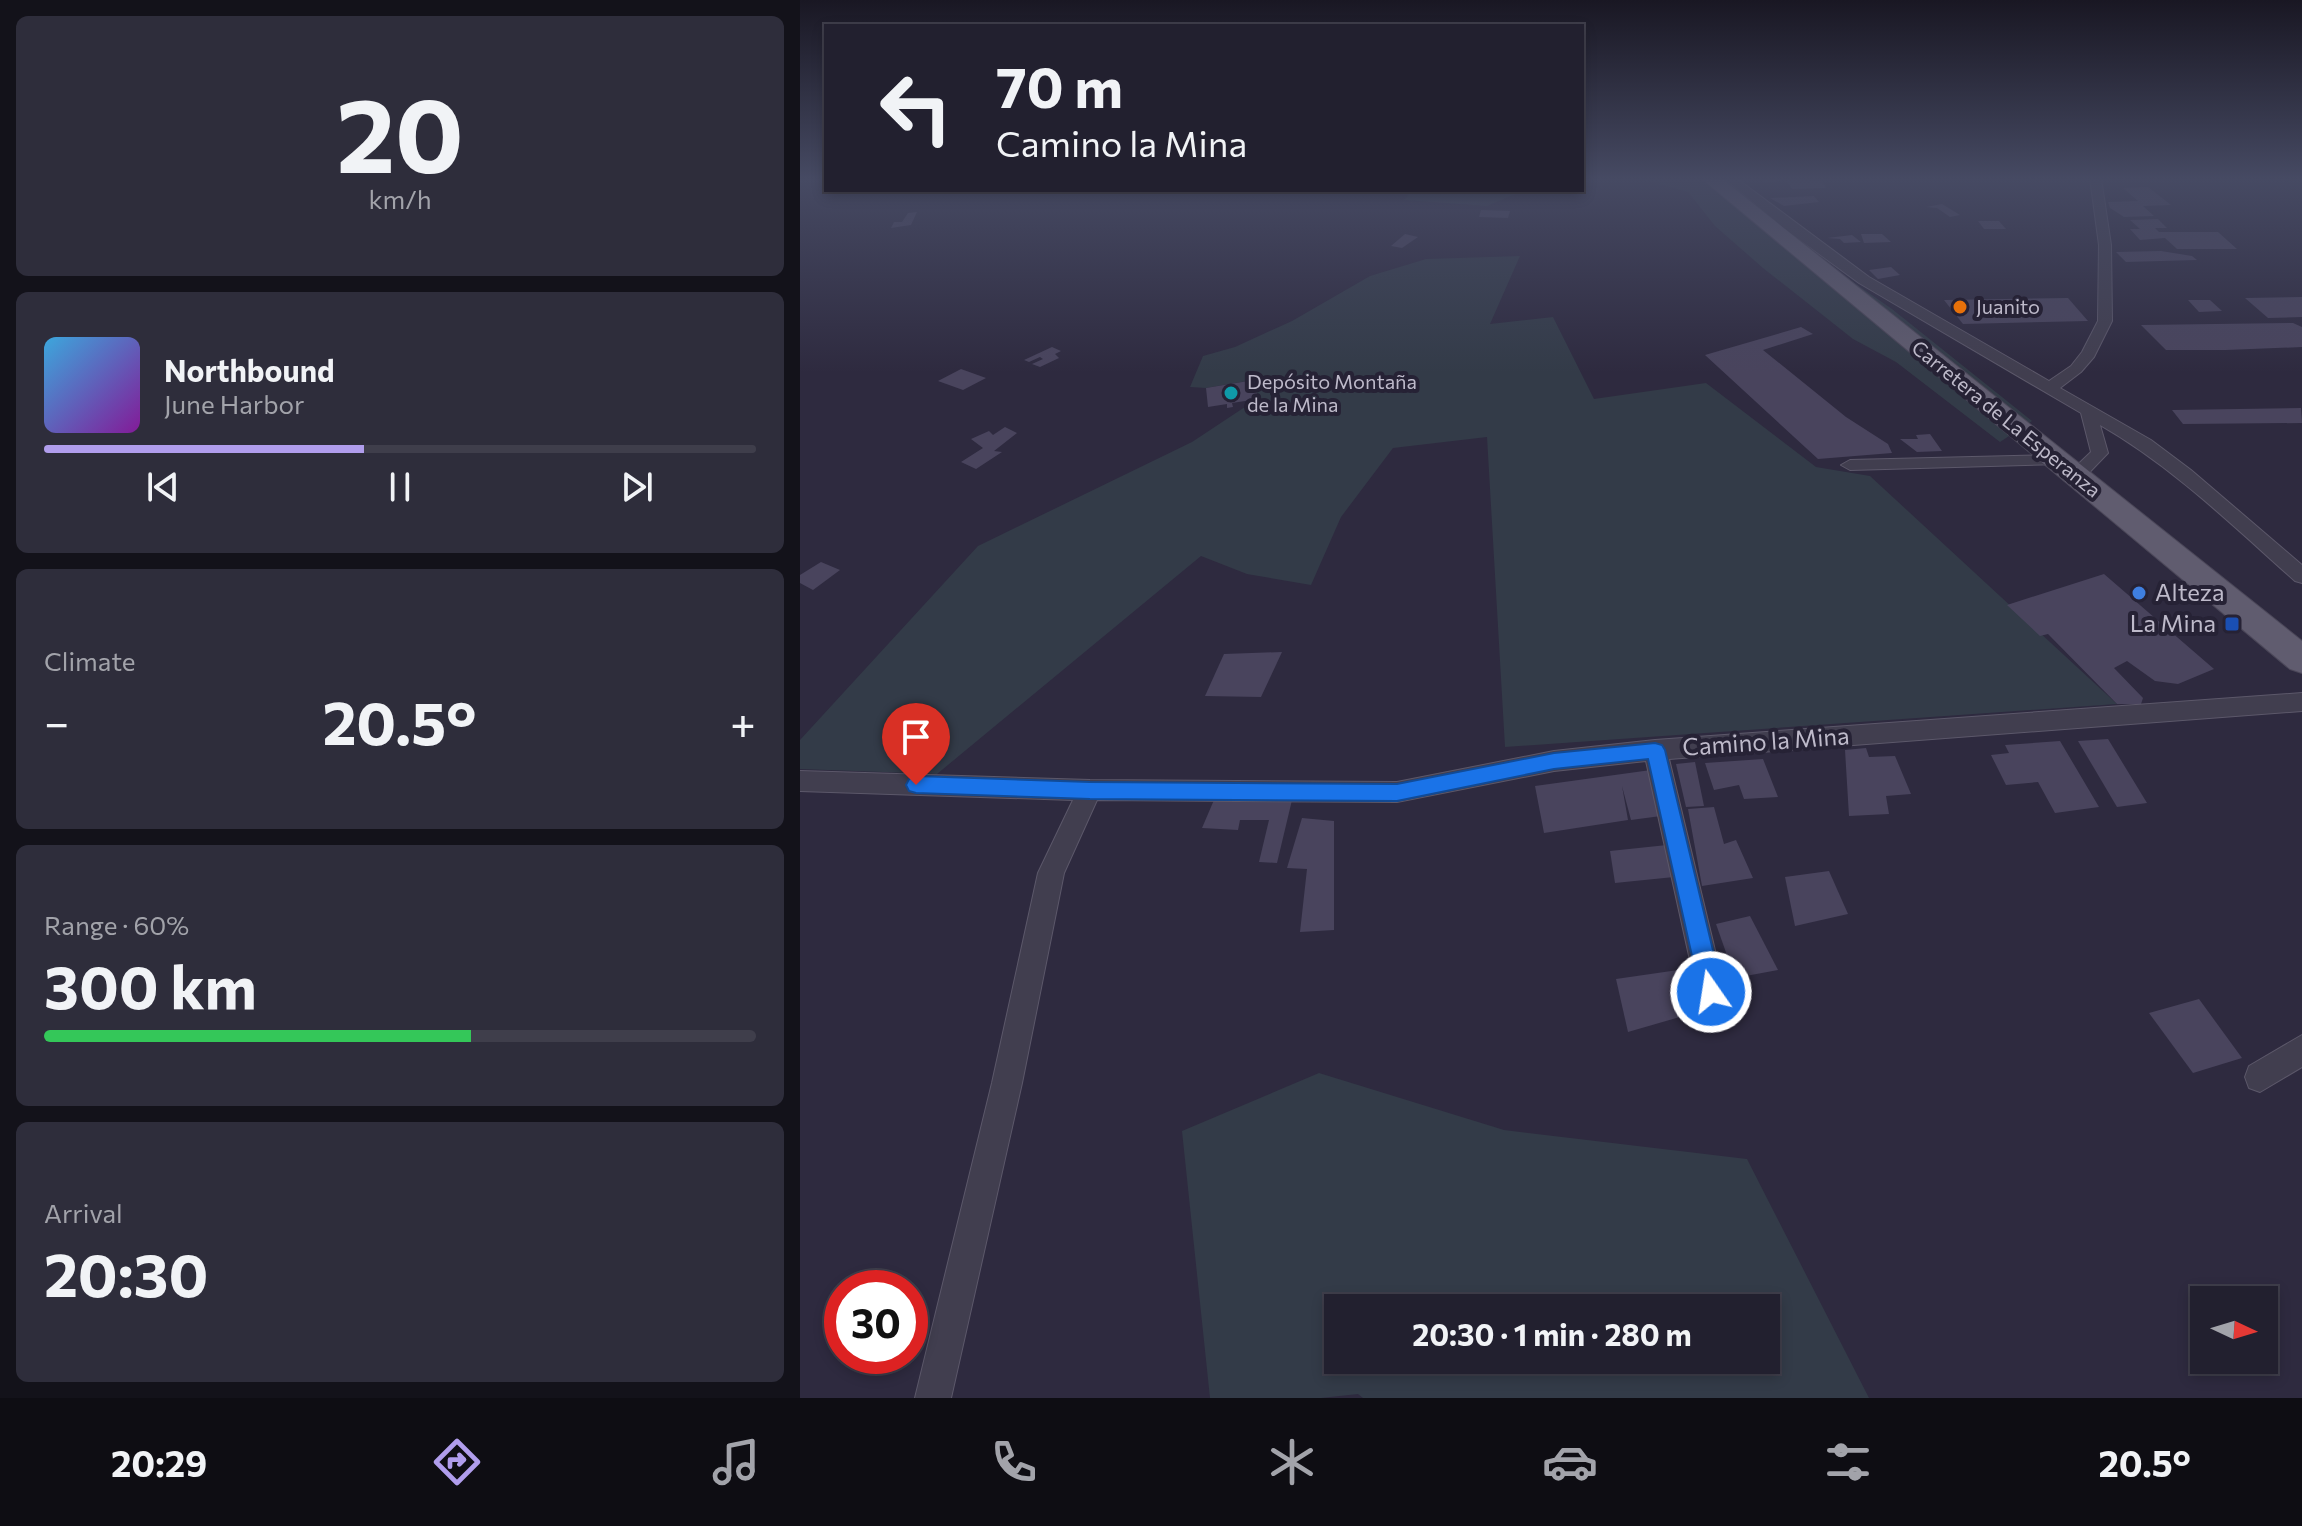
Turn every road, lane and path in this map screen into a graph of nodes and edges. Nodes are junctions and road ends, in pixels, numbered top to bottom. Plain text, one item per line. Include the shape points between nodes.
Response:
1 (1790, 243) edge
2 (1813, 243) edge
3 (2105, 243) edge
4 (2051, 387) junction
5 (2088, 410) junction
6 (1850, 465) dead end
7 (2065, 468) junction
8 (2302, 576) edge
9 (2302, 660) edge
10 (2302, 702) edge
11 (1655, 750) junction
12 (800, 781) edge
13 (1090, 790) junction
14 (1711, 992) dead end
15 (2302, 1050) edge
16 (2260, 1077) dead end
17 (933, 1398) edge

1 - 7 main road, Carretera de La Esperanza
2 - 4 street via 1864,280
3 - 4 street via 2105,321 2089,354
4 - 5 street
5 - 7 street via 2100,453
5 - 8 street via 2185,474
6 - 7 street
7 - 9 main road, Carretera de La Esperanza
10 - 11 street, Camino la Mina
11 - 13 street, Camino la Mina via 1554,761 1397,792
11 - 14 street
12 - 13 street, Camino la Mina
13 - 17 street via 1051,873
15 - 16 street

